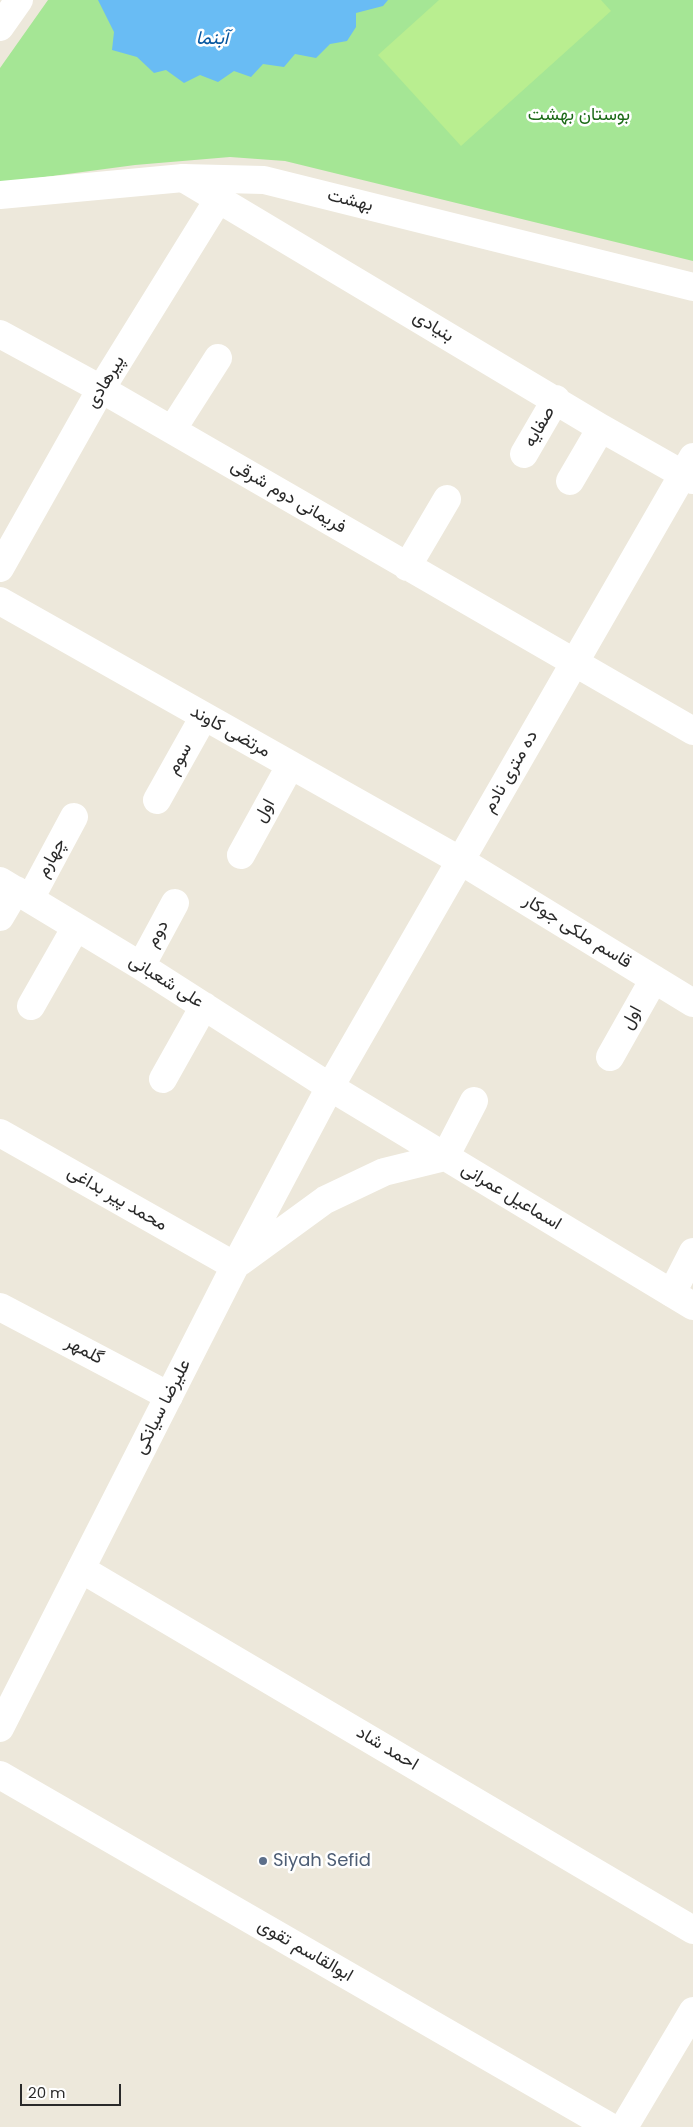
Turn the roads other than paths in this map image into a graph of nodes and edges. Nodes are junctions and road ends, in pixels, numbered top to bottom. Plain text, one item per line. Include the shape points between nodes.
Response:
1 (19, 0) edge
2 (0, 27) edge
3 (183, 178) junction
4 (0, 195) edge
5 (218, 200) junction
6 (693, 287) edge
7 (0, 334) edge
8 (218, 358) dead end
9 (101, 388) junction
10 (556, 400) junction
11 (601, 428) junction
12 (172, 430) junction
13 (524, 454) dead end
14 (690, 471) edge
15 (570, 481) dead end
16 (447, 499) dead end
17 (407, 567) junction
18 (0, 568) edge
19 (0, 601) edge
20 (574, 663) junction
21 (203, 718) junction
22 (693, 731) edge
23 (290, 766) junction
24 (157, 800) dead end
25 (74, 817) dead end
26 (241, 855) dead end
27 (460, 861) junction
28 (15, 890) edge
29 (175, 903) dead end
30 (0, 917) edge
31 (76, 926) junction
32 (141, 966) junction
33 (654, 980) junction
34 (693, 1003) edge
35 (31, 1006) dead end
36 (204, 1006) junction
37 (610, 1057) dead end
38 (163, 1079) dead end
39 (330, 1087) junction
40 (474, 1102) dead end
41 (0, 1133) edge
42 (445, 1157) junction
43 (693, 1252) edge
44 (235, 1266) junction
45 (682, 1300) edge
46 (0, 1306) edge
47 (169, 1396) junction
48 (81, 1569) junction
49 (0, 1728) edge
50 (0, 1775) edge
51 (693, 1930) edge
52 (693, 2011) edge
53 (610, 2127) edge
54 (624, 2127) edge

1 - 2 street
3 - 4 street, بهشت
3 - 5 street, بنیادی
3 - 6 street, بهشت via 264,180
5 - 9 street, پیرهادی
5 - 10 street, بنیادی
7 - 9 street, فریمانی دوم شرقی
8 - 12 street
9 - 12 street, فریمانی دوم شرقی
9 - 18 street, پیرهادی
10 - 11 street, بنیادی
10 - 13 street, صفایه
11 - 14 street, بنیادی
11 - 15 street
12 - 17 street, فریمانی دوم شرقی
14 - 20 street, ده متری نادم
16 - 17 street
17 - 20 street, فریمانی دوم شرقی
19 - 21 street, مرتضی کاوند
20 - 22 street, فریمانی دوم شرقی
20 - 27 street, ده متری نادم
21 - 23 street, مرتضی کاوند
21 - 24 street, سوم
23 - 26 street, اول
23 - 27 street, مرتضی کاوند
25 - 28 street, چهارم
27 - 33 street, قاسم ملکی جوکار
27 - 39 street, ده متری نادم
28 - 30 street, چهارم
28 - 31 street, علی شعبانی
29 - 32 street, دوم
31 - 32 street, علی شعبانی
31 - 35 street
32 - 36 street, علی شعبانی
33 - 34 street, قاسم ملکی جوکار
33 - 37 street, اول
36 - 38 street
36 - 39 street, علی شعبانی
39 - 42 street, اسماعیل عمرانی
39 - 44 street, علیرضا سیانکی
40 - 42 street
41 - 44 street, محمد پیر بداغی
42 - 44 street via 384,1172 325,1200
42 - 45 street, اسماعیل عمرانی
43 - 45 street
44 - 47 street, علیرضا سیانکی
46 - 47 street, گلمهر
47 - 48 street, علیرضا سیانکی
48 - 49 street, علیرضا سیانکی
48 - 51 street, احمد شاد
50 - 53 street, ابوالقاسم تقوی
52 - 54 street

